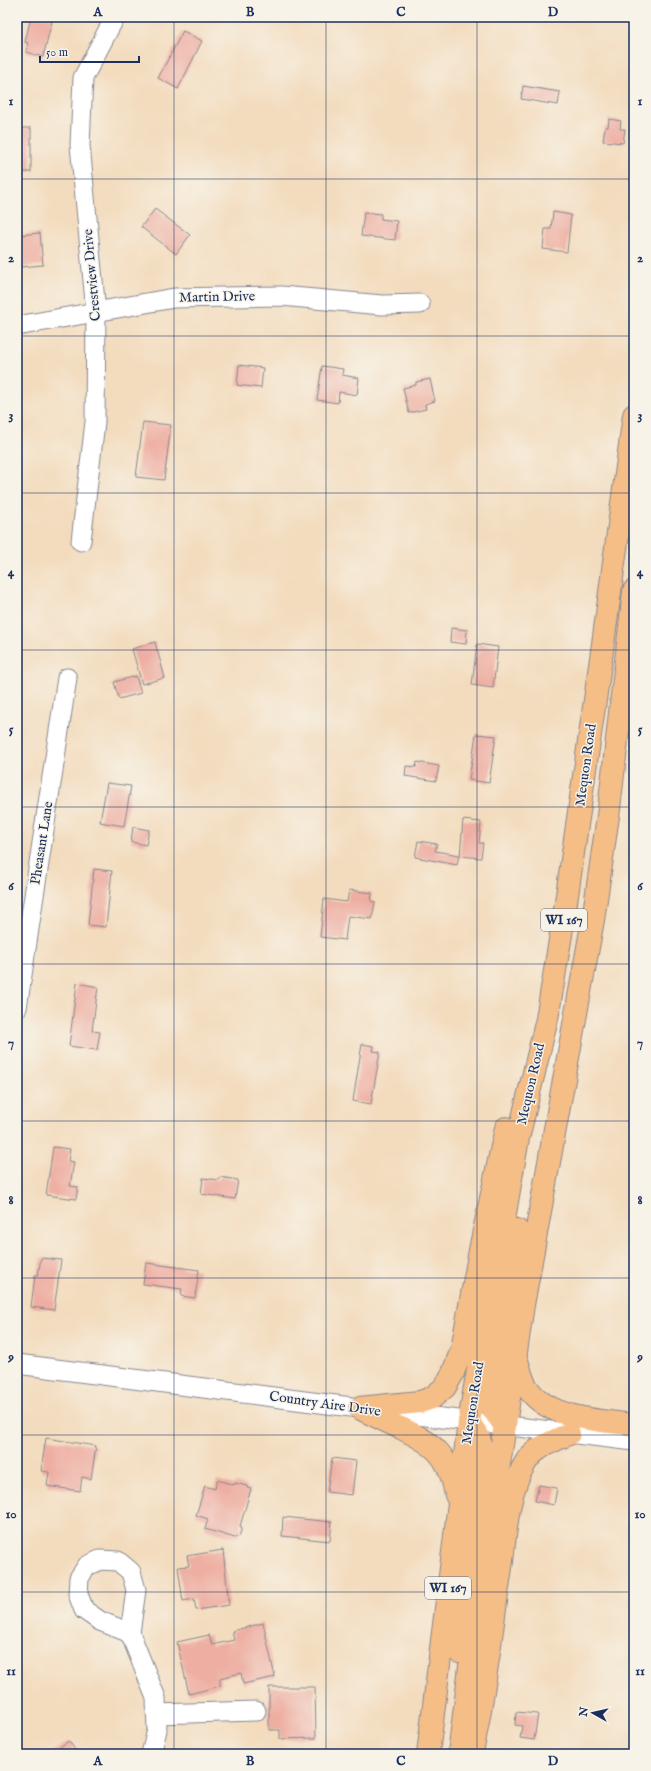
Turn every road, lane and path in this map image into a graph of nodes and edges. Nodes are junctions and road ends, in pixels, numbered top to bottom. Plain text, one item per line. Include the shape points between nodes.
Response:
1 (115, 17) edge
2 (420, 304) dead end
3 (96, 312) junction
4 (17, 326) edge
5 (634, 415) edge
6 (80, 541) dead end
7 (634, 591) edge
8 (67, 678) dead end
9 (17, 1008) edge
10 (544, 1031) junction
11 (529, 1090) junction
12 (515, 1355) junction
13 (17, 1364) edge
14 (359, 1408) junction
15 (468, 1422) junction
16 (634, 1425) edge
17 (505, 1426) junction
18 (569, 1434) junction
19 (634, 1441) edge
20 (458, 1510) junction
21 (130, 1633) dead end
22 (256, 1711) dead end
23 (156, 1714) junction
24 (151, 1754) edge
25 (428, 1754) edge
26 (458, 1754) edge
27 (472, 1754) edge

1 - 3 street, Crestview Drive via 84,78 83,85 80,146
2 - 3 street, Martin Drive via 382,305 281,296 174,298
3 - 4 street, Martin Drive
3 - 6 street, Crestview Drive via 95,422
5 - 10 main road, Mequon Road / WI 167 via 564,916
7 - 12 main road, Mequon Road / WI 167 via 609,809 593,920
8 - 9 street, Pheasant Lane
10 - 11 main road, Mequon Road / WI 167
10 - 14 main road via 526,1060 503,1136 462,1349 453,1373 445,1387 432,1398 420,1402
11 - 15 main road, Mequon Road / WI 167
11 - 17 main road via 530,1137 491,1393 492,1408
12 - 16 main road via 526,1385 544,1404 562,1413
12 - 17 main road, Mequon Road / WI 167
13 - 14 street, Country Aire Drive
14 - 15 street, Country Aire Drive
14 - 20 main road via 426,1440 438,1452 453,1478
15 - 17 street, Country Aire Drive
15 - 20 main road, Mequon Road / WI 167
15 - 26 main road via 479,1437 482,1453 461,1609 456,1720
17 - 18 street, Country Aire Drive
17 - 26 main road, Mequon Road / WI 167
18 - 19 street, Country Aire Drive
18 - 27 main road via 540,1448 527,1460 519,1475 506,1531
20 - 25 main road, Mequon Road / WI 167
21 - 23 street via 156,1698
22 - 23 street
23 - 24 street via 157,1730

